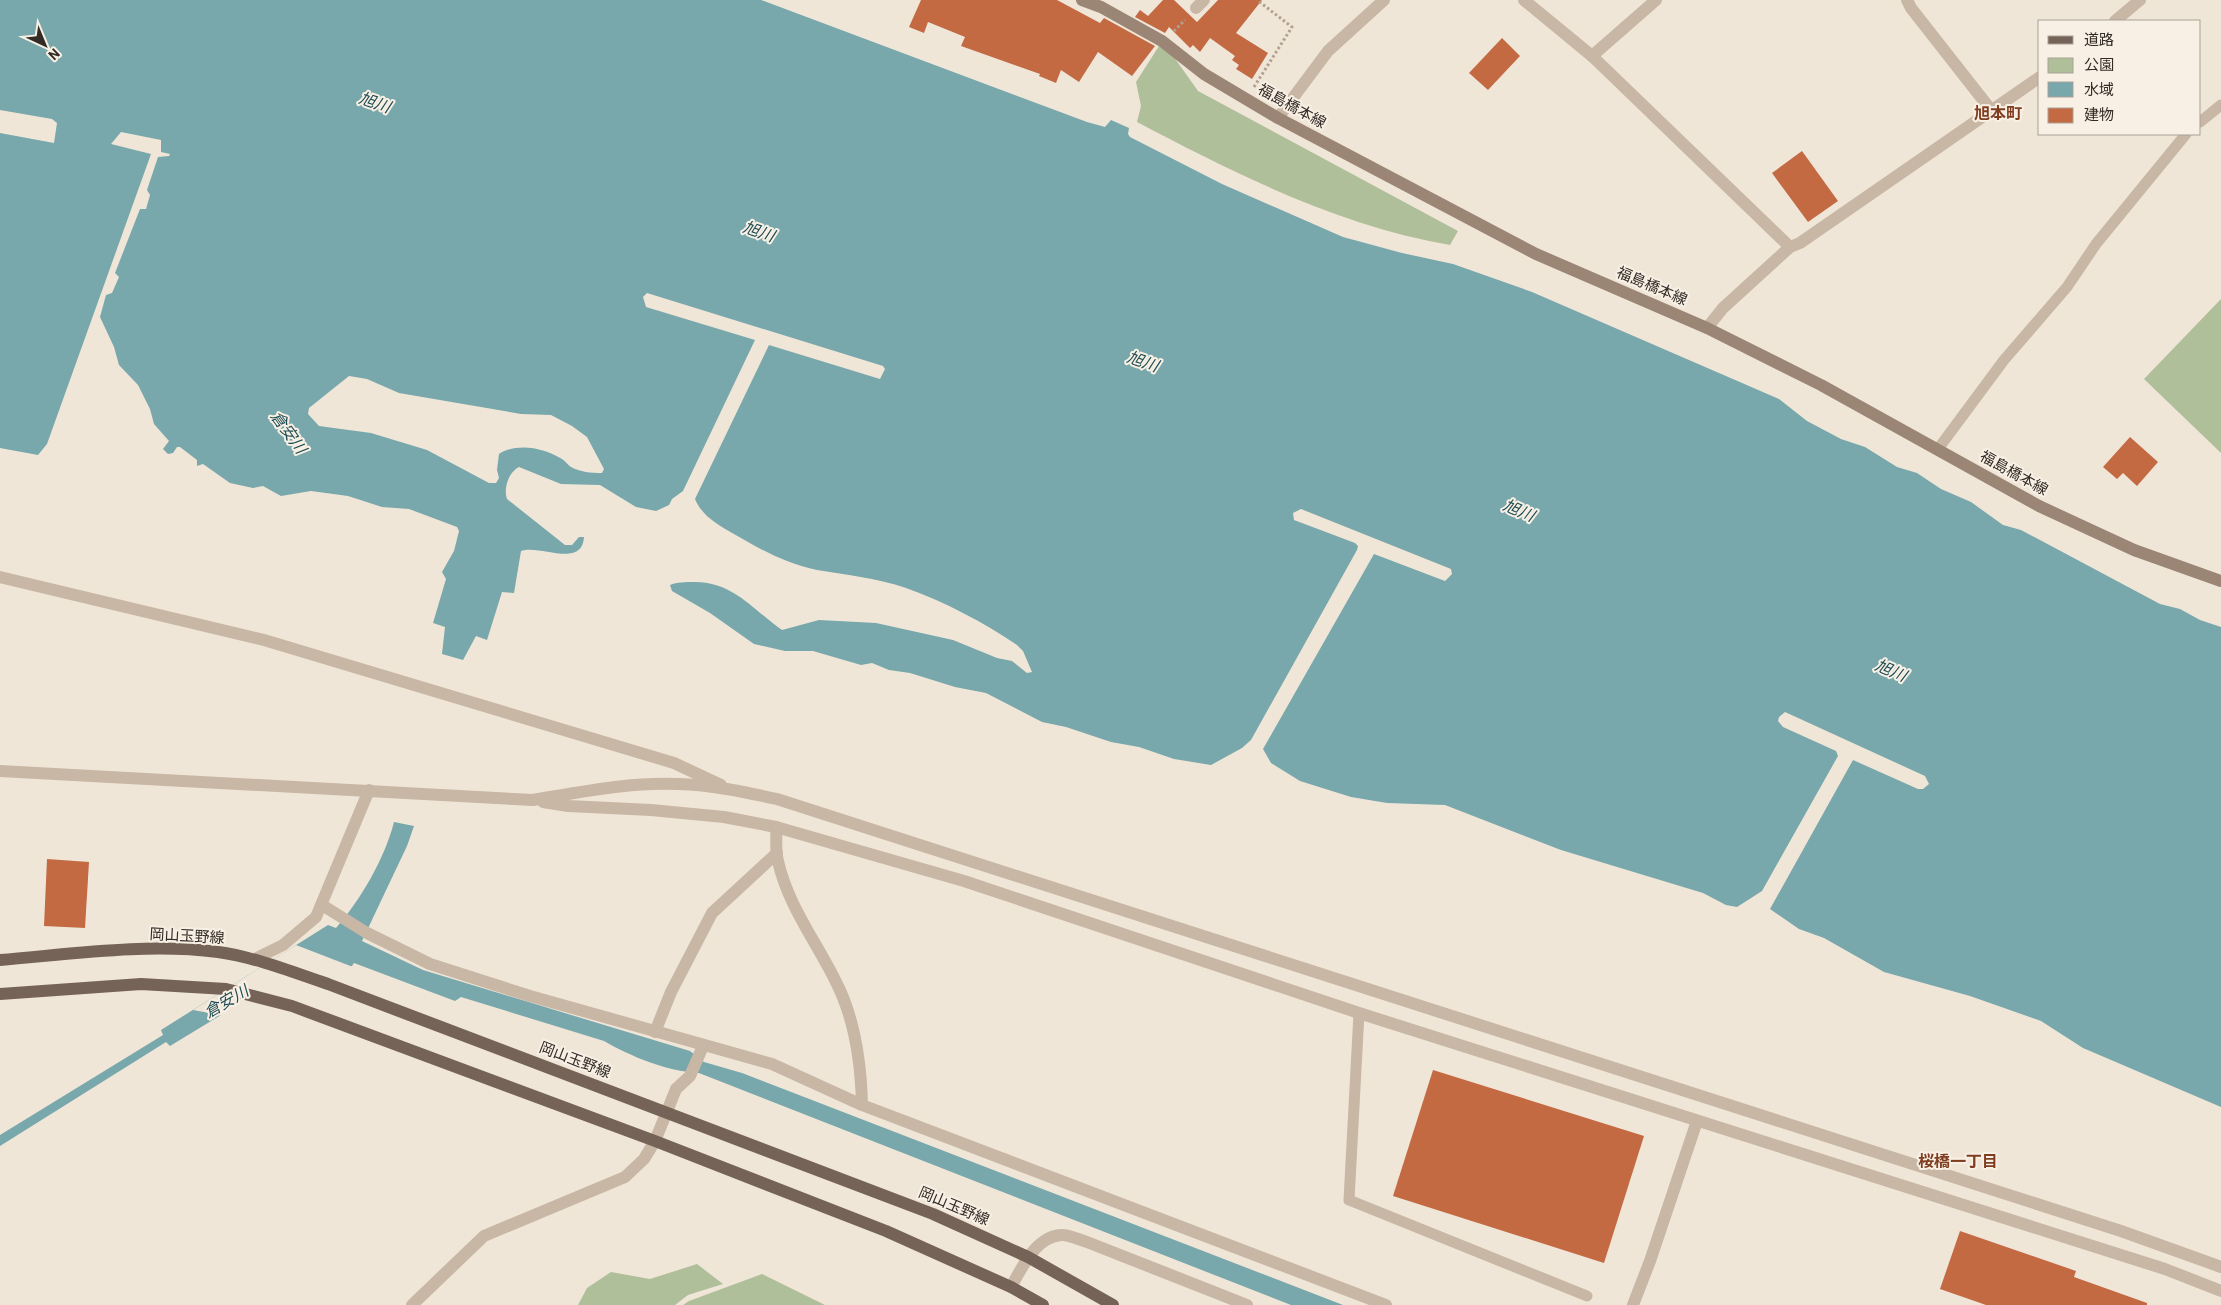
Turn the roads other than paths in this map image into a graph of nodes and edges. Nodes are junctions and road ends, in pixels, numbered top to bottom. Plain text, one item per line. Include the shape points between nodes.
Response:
1 (1082, 0) edge
2 (1384, 0) edge
3 (1524, 0) edge
4 (1656, 0) edge
5 (1907, 0) edge
6 (2140, 0) edge
7 (2116, 20) edge
8 (1592, 56) junction
9 (2038, 78) edge
10 (2221, 105) edge
11 (1990, 110) junction
12 (1278, 118) junction
13 (2201, 121) edge
14 (2185, 135) edge
15 (1790, 247) junction
16 (1707, 328) junction
17 (1938, 449) junction
18 (0, 577) edge
19 (2221, 581) edge
20 (0, 771) edge
21 (369, 790) junction
22 (732, 790) junction
23 (533, 800) junction
24 (776, 827) junction
25 (777, 853) junction
26 (322, 905) junction
27 (0, 960) edge
28 (261, 961) junction
29 (0, 994) edge
30 (1358, 1013) junction
31 (655, 1032) junction
32 (701, 1050) junction
33 (862, 1105) junction
34 (666, 1112) junction
35 (1697, 1121) junction
36 (655, 1141) junction
37 (1028, 1257) junction
38 (2221, 1267) edge
39 (1011, 1287) junction
40 (2221, 1291) edge
41 (1587, 1296) dead end
42 (412, 1305) edge
43 (1043, 1305) edge
44 (1113, 1305) edge
45 (1247, 1305) edge
46 (1386, 1305) edge
47 (1632, 1305) edge

1 - 12 main road, 福島橋本線 via 1101,7 1163,42 1204,74
2 - 12 street via 1328,51
3 - 8 street
4 - 8 street
5 - 11 street
6 - 7 street
8 - 15 street
9 - 11 street
10 - 13 lane
11 - 15 street
12 - 16 main road, 福島橋本線 via 1536,254
14 - 17 lane via 2096,244 2068,287 2004,360
15 - 16 street via 1723,308
16 - 17 main road, 福島橋本線
17 - 19 main road, 福島橋本線 via 2039,506 2134,550
18 - 22 street via 273,642 674,763
20 - 21 street
21 - 23 street
21 - 26 street
22 - 23 street via 678,784 621,786
22 - 38 street via 777,799 860,825 2112,1228
23 - 24 street via 568,806 724,816
24 - 25 street
24 - 30 street via 964,881
25 - 31 street via 712,913 671,992
25 - 33 street via 786,888 808,935 836,982 849,1016 861,1067
26 - 28 street via 310,924
26 - 31 street via 367,933 430,964
27 - 28 main road, 岡山玉野線 via 149,949 218,952
28 - 34 main road, 岡山玉野線
29 - 36 main road via 141,984 226,989 292,1006
30 - 35 street
30 - 41 lane via 1348,1200
31 - 32 street
32 - 33 street via 772,1064
32 - 34 street via 690,1076 676,1090
33 - 46 street
34 - 36 street
34 - 37 main road, 岡山玉野線 via 933,1214
35 - 40 street via 2165,1269
35 - 47 street
36 - 39 main road via 886,1231
36 - 42 street via 644,1159 625,1177 484,1236
37 - 39 street
37 - 44 main road, 岡山玉野線
37 - 45 street via 1045,1240 1061,1235 1087,1242
39 - 43 main road

